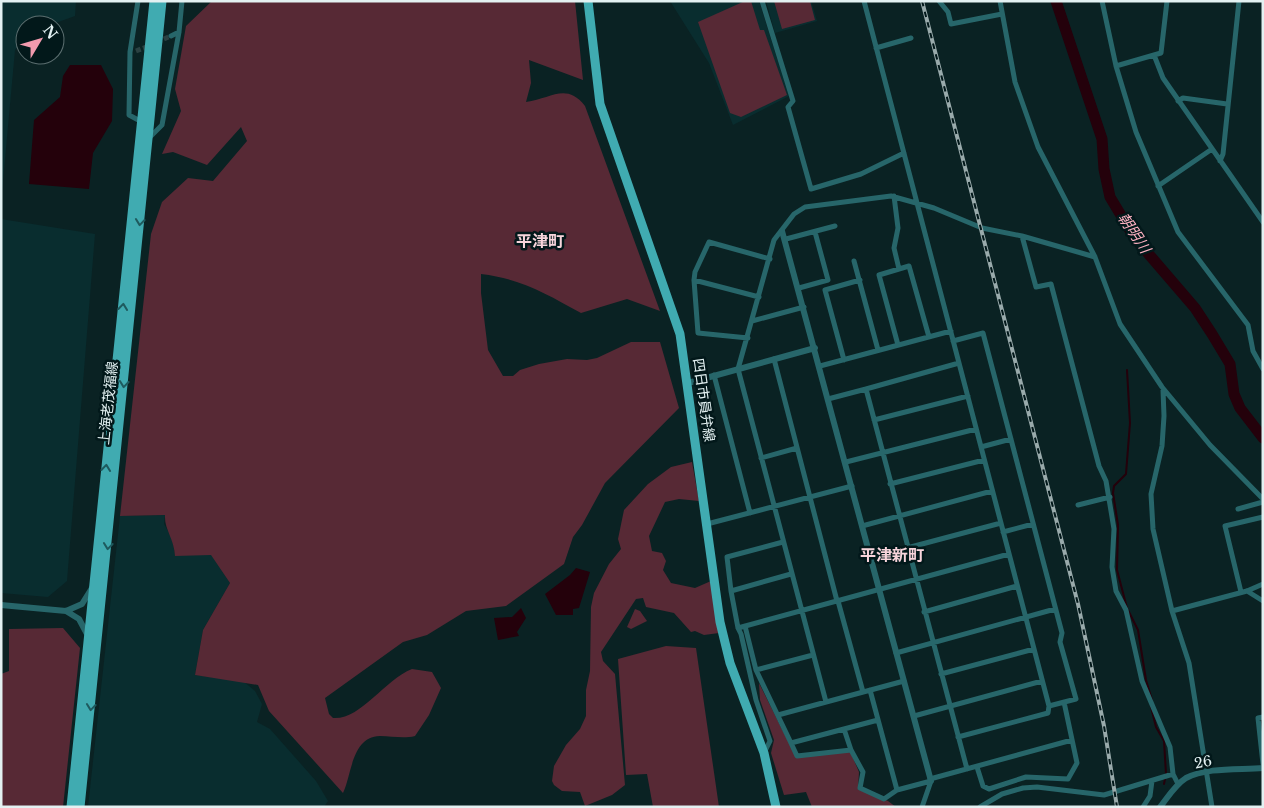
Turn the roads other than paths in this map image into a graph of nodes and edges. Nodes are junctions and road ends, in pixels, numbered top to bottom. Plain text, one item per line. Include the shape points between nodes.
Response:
1 (138, 1) edge
2 (154, 1) edge
3 (162, 1) edge
4 (182, 1) edge
5 (588, 1) edge
6 (762, 1) edge
7 (864, 1) edge
8 (940, 1) edge
9 (1000, 1) edge
10 (1102, 1) edge
11 (1167, 1) edge
12 (1239, 1) edge
13 (1002, 14) junction
14 (179, 32) junction
15 (171, 36) tunnel mouth
16 (911, 38) dead end
17 (876, 48) junction
18 (1154, 56) junction
19 (1116, 66) junction
20 (1178, 100) junction
21 (1227, 104) junction
22 (142, 122) junction
23 (148, 139) junction
24 (1212, 150) junction
25 (904, 154) junction
26 (1220, 161) junction
27 (1158, 186) junction
28 (894, 196) junction
29 (918, 204) junction
30 (1263, 222) edge
31 (835, 226) dead end
32 (782, 230) junction
33 (815, 232) junction
34 (1022, 236) junction
35 (786, 239) junction
36 (1095, 257) junction
37 (770, 259) junction
38 (854, 261) dead end
39 (899, 269) junction
40 (694, 280) junction
41 (860, 280) junction
42 (799, 288) junction
43 (759, 297) junction
44 (804, 307) junction
45 (752, 320) junction
46 (951, 331) junction
47 (929, 337) junction
48 (748, 338) junction
49 (954, 341) junction
50 (898, 345) junction
51 (815, 348) junction
52 (878, 350) junction
53 (774, 359) junction
54 (844, 360) junction
55 (959, 363) junction
56 (820, 366) junction
57 (738, 369) junction
58 (1263, 369) edge
59 (714, 375) junction
60 (688, 383) junction
61 (1162, 387) junction
62 (866, 389) junction
63 (968, 396) junction
64 (828, 398) junction
65 (874, 420) junction
66 (976, 429) junction
67 (1011, 439) junction
68 (981, 447) junction
69 (797, 448) junction
70 (881, 452) junction
71 (761, 458) junction
72 (984, 460) junction
73 (846, 462) junction
74 (890, 484) junction
75 (852, 486) junction
76 (992, 490) junction
77 (1110, 497) junction
78 (810, 498) junction
79 (1263, 501) edge
80 (1078, 505) dead end
81 (774, 507) junction
82 (1238, 509) dead end
83 (750, 513) junction
84 (898, 516) junction
85 (1263, 517) edge
86 (1001, 523) junction
87 (707, 524) junction
88 (1033, 524) junction
89 (862, 526) junction
90 (1003, 532) junction
91 (783, 542) junction
92 (907, 548) junction
93 (1009, 554) junction
94 (791, 574) junction
95 (916, 580) junction
96 (1263, 584) edge
97 (94, 585) junction
98 (1017, 586) junction
99 (880, 589) junction
100 (731, 591) junction
101 (1244, 592) junction
102 (838, 601) junction
103 (1263, 601) edge
104 (1, 605) edge
105 (1055, 609) junction
106 (802, 610) junction
107 (66, 611) junction
108 (1172, 611) junction
109 (924, 612) junction
110 (1025, 618) junction
111 (744, 626) junction
112 (738, 628) junction
113 (88, 638) junction
114 (933, 643) junction
115 (1034, 649) junction
116 (896, 653) junction
117 (813, 655) junction
118 (756, 670) junction
119 (941, 674) junction
120 (904, 681) junction
121 (1042, 681) junction
122 (870, 690) junction
123 (863, 692) junction
124 (826, 702) junction
125 (1064, 702) junction
126 (950, 706) junction
127 (1049, 706) junction
128 (778, 715) junction
129 (914, 716) junction
130 (1263, 716) edge
131 (878, 720) junction
132 (844, 729) junction
133 (958, 738) junction
134 (1072, 740) junction
135 (791, 742) junction
136 (851, 750) junction
137 (764, 753) junction
138 (1263, 764) edge
139 (977, 766) junction
140 (1263, 768) edge
141 (967, 769) junction
142 (1207, 772) junction
143 (1171, 774) junction
144 (931, 780) junction
145 (1152, 781) junction
146 (1178, 784) junction
147 (897, 790) junction
148 (70, 807) edge
149 (80, 807) edge
150 (776, 807) edge
151 (922, 807) edge
152 (980, 807) edge
153 (1143, 807) edge
154 (1160, 807) edge
155 (1212, 807) edge

1 - 22 street via 133,31 129,115
2 - 22 main road, 上海老茂福線
3 - 23 main road, 上海老茂福線
4 - 14 street
5 - 60 main road, 四日市員弁線 via 600,104 680,334
6 - 25 street via 793,101 788,107 811,189 861,174
7 - 17 street
8 - 13 street via 951,24
9 - 13 street
10 - 19 street
11 - 18 street via 1162,53
12 - 21 street
13 - 36 street via 1016,82 1035,139
14 - 15 street
14 - 23 street via 162,125
16 - 17 street
17 - 25 street
18 - 19 street
18 - 20 street via 1162,78
19 - 27 street via 1136,132
20 - 21 street
20 - 24 street
21 - 26 street
97 -> 22 main road, 上海老茂福線
23 -> 149 main road, 上海老茂福線
24 - 26 street
24 - 27 street
25 - 29 street
26 - 30 street
27 - 58 street via 1178,232 1248,325 1253,351
28 - 29 street
28 - 32 street via 805,207 794,214
28 - 39 street via 898,228 894,248
29 - 34 street via 982,228
29 - 46 street
31 - 33 street
32 - 35 street
32 - 37 street via 774,240
33 - 35 street
33 - 42 street via 828,280
34 - 36 street
34 - 77 street via 1036,288 1051,284
35 - 42 street
36 - 61 street via 1120,324
37 - 40 street via 709,242 694,272
37 - 43 street
38 - 41 street
39 - 47 street via 909,266
39 - 50 street via 879,274
40 - 43 street
40 - 48 street via 698,332
41 - 52 street
41 - 54 street via 825,290
42 - 44 street
43 - 45 street
44 - 45 street
44 - 51 street
45 - 48 street
46 - 47 street
46 - 49 street
47 - 50 street
48 - 57 street
49 - 55 street
49 - 67 street via 983,333
50 - 52 street
51 - 53 street
51 - 56 street
52 - 54 street
53 - 57 street
53 - 69 street
54 - 56 street
55 - 62 street
55 - 63 street
56 - 64 street
57 - 59 street
57 - 71 street
59 - 60 street
59 - 83 street
60 - 87 main road, 四日市員弁線
61 - 79 street via 1210,445
61 - 108 street via 1163,436 1151,509
62 - 64 street
62 - 65 street
63 - 65 street
63 - 66 street
64 - 73 street
65 - 70 street
66 - 68 street
66 - 70 street
67 - 68 street
67 - 88 street
68 - 72 street
69 - 71 street
69 - 78 street
70 - 73 street
70 - 74 street
71 - 81 street
72 - 74 street
72 - 76 street
73 - 75 street
74 - 84 street
75 - 78 street
75 - 89 street
76 - 84 street
76 - 86 street
77 - 80 street
77 - 143 street via 1116,591 1129,620 1142,681 1170,746
78 - 81 street
78 - 102 street
79 - 82 street
81 - 83 street
81 - 91 street
83 - 87 street
84 - 89 street
84 - 92 street
85 - 101 street via 1225,526
86 - 90 street
86 - 92 street
87 - 137 main road, 四日市員弁線 via 720,622 730,663
88 - 90 street
88 - 105 street
89 - 99 street
90 - 93 street
91 - 94 street
91 - 100 street via 727,558
92 - 95 street
93 - 95 street
93 - 98 street
94 - 100 street
94 - 106 street
95 - 99 street
95 - 109 street
96 - 101 street
97 - 107 street via 82,604
97 - 113 main road, 上海老茂福線
98 - 109 street
98 - 110 street
99 - 102 street
99 - 116 street
100 - 112 street
101 - 103 street
101 - 108 street
102 - 106 street
102 - 123 street
104 - 107 street
105 - 110 street
105 - 125 street via 1062,633 1060,642 1076,699
106 - 111 street
106 - 117 street
107 - 113 street via 79,619
108 - 142 street via 1189,663
109 - 114 street
110 - 114 street
110 - 115 street
111 - 112 street
111 - 118 street
112 - 137 street via 770,741
113 - 148 main road, 上海老茂福線
114 - 116 street
114 - 119 street
115 - 119 street
115 - 121 street
116 - 120 street
117 - 118 street
117 - 124 street
118 - 128 street
119 - 126 street
120 - 122 street
120 - 129 street
121 - 126 street
121 - 127 street
122 - 123 street
122 - 131 street
123 - 124 street
124 - 128 street
125 - 127 street
125 - 134 street
126 - 129 street
126 - 133 street
127 - 133 street via 1048,713
128 - 135 street
129 - 144 street
130 - 138 street via 1258,718
131 - 132 street
131 - 147 street
132 - 135 street
132 - 136 street
133 - 141 street
134 - 139 street
134 - 139 street via 1077,764 1068,779 1026,777 990,789 983,786
135 - 136 street via 797,756
136 - 147 street via 863,772 860,788 884,798
137 - 150 main road, 四日市員弁線
139 - 141 street
140 - 142 street, 26
141 - 144 street
142 - 146 street, 26 via 1193,775
142 - 155 street
143 - 145 street
143 - 146 street
144 - 147 street
144 - 151 street
145 - 152 street via 1104,795 1029,787 1002,794
145 - 153 street via 1150,796
146 - 154 street, 26

